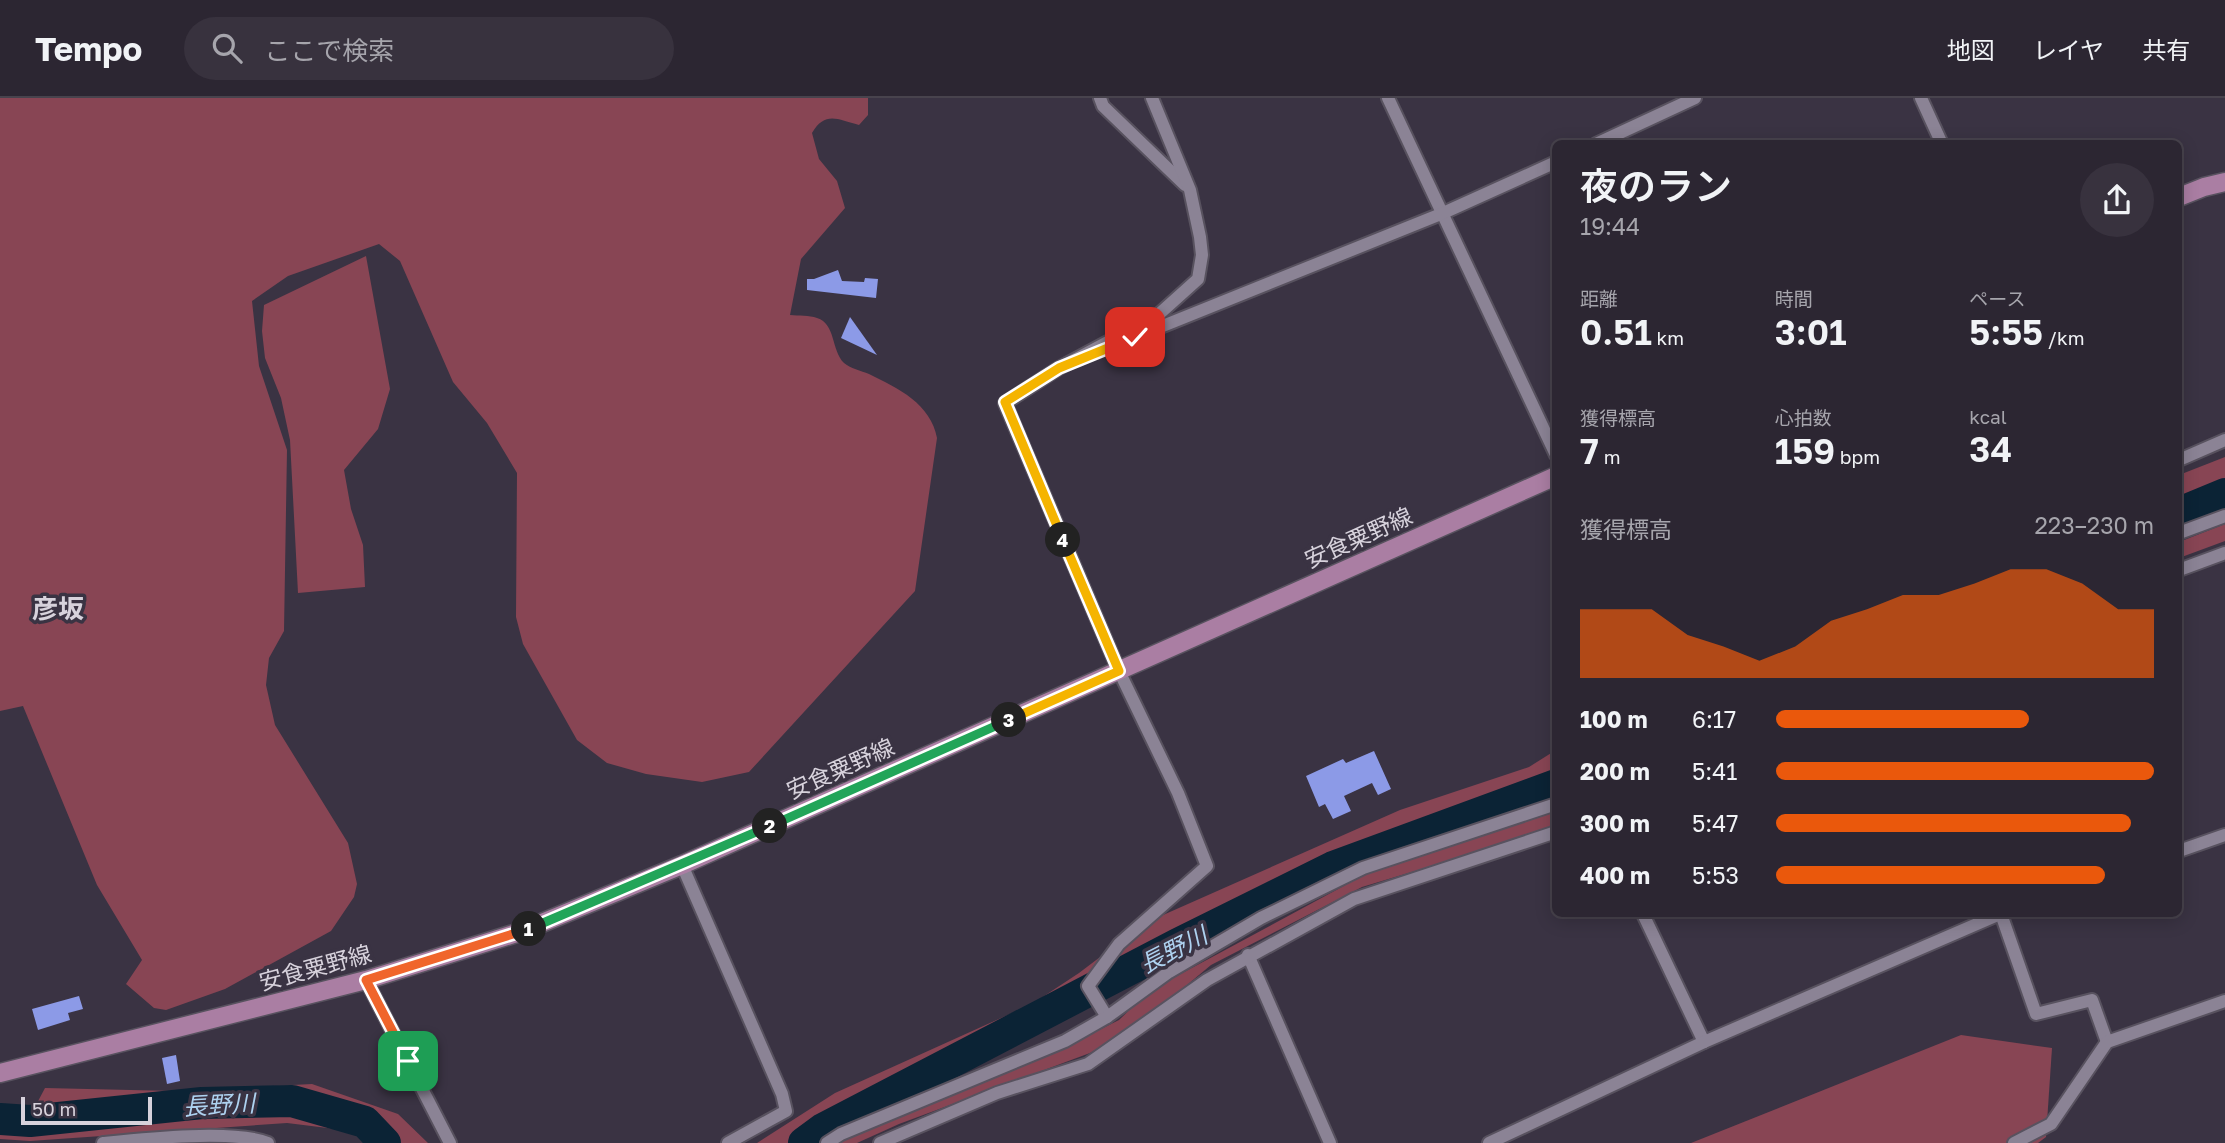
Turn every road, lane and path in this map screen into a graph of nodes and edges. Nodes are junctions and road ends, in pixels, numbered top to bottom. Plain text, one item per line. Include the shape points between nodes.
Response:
1 (1100, 98) edge
2 (1152, 98) edge
3 (1388, 98) edge
4 (1695, 98) edge
5 (1921, 98) edge
6 (1605, 140) edge
7 (1940, 140) edge
8 (1552, 164) edge
9 (2225, 182) edge
10 (1190, 190) junction
11 (2182, 196) edge
12 (1441, 215) junction
13 (1059, 368) junction
14 (2225, 439) edge
15 (1552, 447) edge
16 (2182, 459) edge
17 (1552, 478) edge
18 (2225, 516) edge
19 (2182, 532) edge
20 (2225, 553) edge
21 (2182, 569) edge
22 (1119, 671) junction
23 (1552, 805) edge
24 (1552, 833) edge
25 (2225, 835) edge
26 (2182, 850) edge
27 (682, 865) junction
28 (1644, 917) edge
29 (1993, 917) edge
30 (2001, 917) edge
31 (1248, 956) junction
32 (366, 980) junction
33 (2225, 1001) edge
34 (1105, 1014) junction
35 (1704, 1042) junction
36 (2107, 1042) junction
37 (0, 1073) edge
38 (103, 1143) edge
39 (268, 1143) edge
40 (450, 1143) edge
41 (728, 1143) edge
42 (827, 1143) edge
43 (880, 1143) edge
44 (1330, 1143) edge
45 (1489, 1143) edge
46 (2014, 1143) edge

1 - 10 street
2 - 10 street
3 - 12 street
4 - 6 street
5 - 7 street
8 - 12 street
9 - 11 main road
10 - 13 street via 1202,255 1198,279 1158,315
12 - 13 street
12 - 15 street
13 - 22 street via 1005,402
14 - 16 street
17 - 22 main road, 安食粟野線
18 - 19 street
20 - 21 street
22 - 27 main road, 安食粟野線
22 - 34 street via 1178,793 1207,866 1119,944 1088,986
23 - 34 street via 1363,868 1250,925
24 - 31 street via 1354,899
25 - 26 street
27 - 32 main road, 安食粟野線 via 520,932
27 - 41 street via 786,1111
28 - 35 street
29 - 35 street
30 - 36 street via 2036,1014 2092,1000
31 - 43 street via 1088,1064 997,1093
31 - 44 street
32 - 37 main road, 安食粟野線
32 - 40 street
33 - 36 street
34 - 42 street via 1065,1041
35 - 45 street
36 - 46 street via 2052,1124
38 - 39 street via 238,1136

